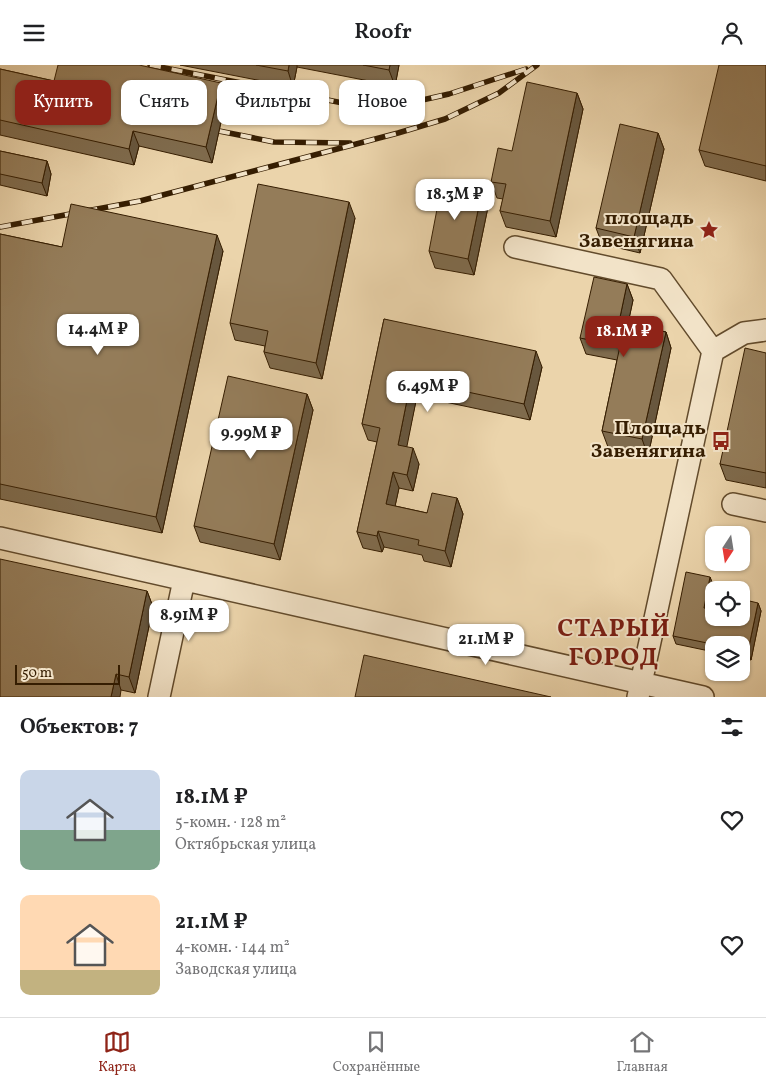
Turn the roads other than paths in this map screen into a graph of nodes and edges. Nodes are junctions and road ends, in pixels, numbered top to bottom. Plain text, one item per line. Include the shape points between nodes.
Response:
1 (515, 247) dead end
2 (766, 330) edge
3 (713, 351) junction
4 (733, 504) dead end
5 (766, 511) edge
6 (0, 538) edge
7 (184, 580) junction
8 (640, 690) edge
9 (159, 697) edge
10 (703, 697) edge

1 - 3 street via 661,279
2 - 3 street via 744,333
3 - 8 street
4 - 5 street
6 - 7 street
7 - 8 street via 338,614
7 - 9 street
8 - 10 street

